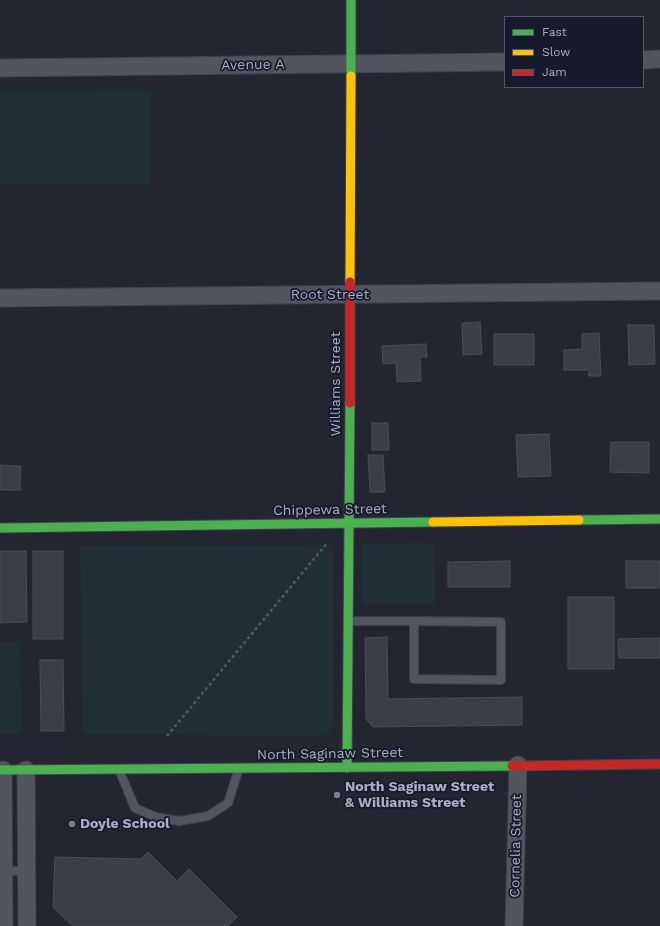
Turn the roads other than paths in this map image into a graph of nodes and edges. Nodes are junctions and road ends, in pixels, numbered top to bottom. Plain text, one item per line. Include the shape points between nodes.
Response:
1 (351, 0) edge
2 (660, 59) edge
3 (644, 60) edge
4 (504, 62) edge
5 (351, 64) junction
6 (0, 68) edge
7 (660, 291) edge
8 (350, 294) junction
9 (0, 298) edge
10 (660, 519) edge
11 (349, 524) junction
12 (0, 528) edge
13 (349, 621) junction
14 (414, 621) junction
15 (660, 764) edge
16 (518, 765) junction
17 (239, 768) junction
18 (347, 768) junction
19 (119, 769) junction
20 (2, 770) edge
21 (26, 770) junction
22 (2, 871) edge
23 (27, 871) junction
24 (4, 926) edge
25 (27, 926) edge
26 (514, 926) edge

1 - 5 street, Williams Street
2 - 3 street
4 - 5 street, Avenue A
5 - 6 street, Avenue A
5 - 8 street, Williams Street
7 - 8 street, Root Street
8 - 9 street, Root Street
8 - 11 street, Williams Street
10 - 11 street, Chippewa Street
11 - 12 street, Chippewa Street
11 - 13 street, Williams Street
13 - 14 lane
13 - 18 street, Williams Street
14 - 14 lane via 501,622 500,680 414,679
15 - 16 street, North Saginaw Street
16 - 18 street, North Saginaw Street
16 - 26 street, Cornelia Street
17 - 18 street, North Saginaw Street
17 - 19 street, North Saginaw Street
17 - 19 lane via 228,803 208,816 178,821 156,817 136,808
19 - 21 street, North Saginaw Street
20 - 21 street, North Saginaw Street
20 - 22 street
21 - 23 street
22 - 23 lane
22 - 24 street
23 - 25 street

